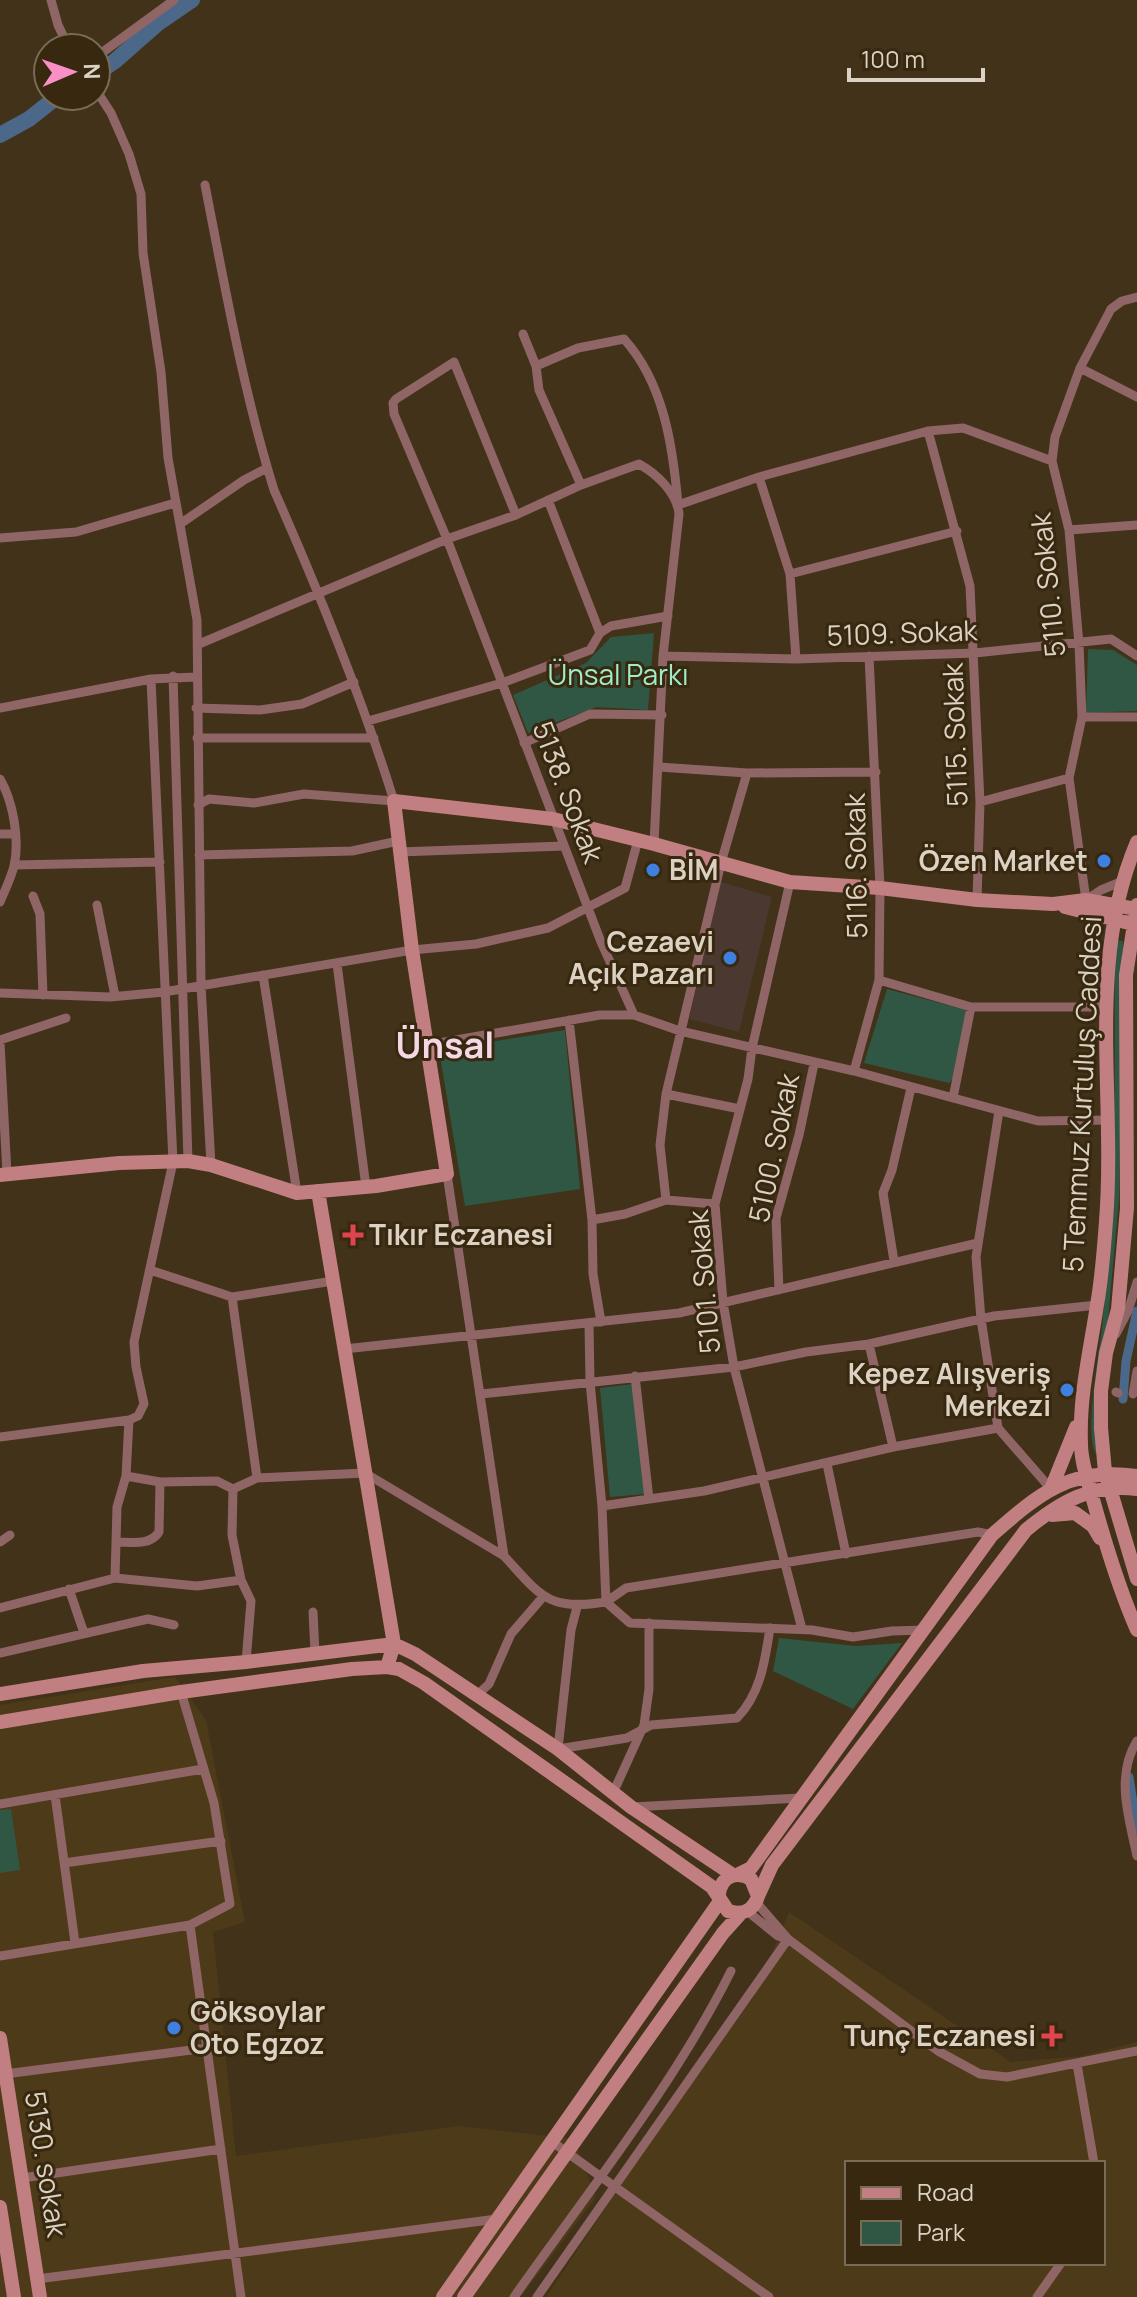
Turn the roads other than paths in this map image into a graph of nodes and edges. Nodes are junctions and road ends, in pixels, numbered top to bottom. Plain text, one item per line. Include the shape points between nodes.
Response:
1 (51, 0) edge
2 (174, 0) edge
3 (61, 32) edge
4 (112, 45) edge
5 (108, 112) edge
6 (205, 185) dead end
7 (1137, 297) edge
8 (523, 334) dead end
9 (536, 366) junction
10 (1080, 368) junction
11 (1137, 397) edge
12 (928, 431) junction
13 (1052, 461) junction
14 (267, 468) junction
15 (759, 477) junction
16 (581, 485) junction
17 (548, 500) junction
18 (175, 503) junction
19 (679, 510) junction
20 (516, 515) junction
21 (180, 524) junction
22 (1137, 525) edge
23 (1069, 530) junction
24 (957, 531) junction
25 (0, 538) edge
26 (447, 539) junction
27 (790, 574) junction
28 (318, 591) junction
29 (668, 616) junction
30 (600, 633) junction
31 (199, 644) junction
32 (1079, 644) junction
33 (975, 653) junction
34 (663, 656) junction
35 (869, 656) junction
36 (1137, 656) edge
37 (796, 659) junction
38 (173, 676) junction
39 (196, 677) junction
40 (151, 679) junction
41 (354, 682) junction
42 (502, 683) junction
43 (0, 708) edge
44 (196, 708) junction
45 (662, 715) junction
46 (1082, 717) junction
47 (1137, 717) edge
48 (368, 721) junction
49 (197, 738) junction
50 (374, 738) junction
51 (524, 743) junction
52 (659, 767) junction
53 (876, 772) junction
54 (747, 773) junction
55 (1069, 778) junction
56 (0, 779) edge
57 (394, 801) junction
58 (980, 802) junction
59 (198, 805) junction
60 (553, 819) junction
61 (0, 834) edge
62 (15, 834) junction
63 (638, 840) junction
64 (1137, 842) edge
65 (654, 844) junction
66 (564, 846) junction
67 (399, 847) junction
68 (199, 855) junction
69 (160, 862) junction
70 (721, 863) junction
71 (14, 865) junction
72 (1123, 881) junction
73 (790, 882) junction
74 (880, 888) junction
75 (33, 896) dead end
76 (1086, 898) junction
77 (977, 900) junction
78 (0, 902) edge
79 (1053, 904) junction
80 (1116, 904) junction
81 (97, 905) dead end
82 (1137, 907) edge
83 (590, 908) junction
84 (1113, 920) junction
85 (1135, 925) edge
86 (412, 950) junction
87 (1137, 955) edge
88 (337, 964) junction
89 (263, 975) junction
90 (1126, 975) junction
91 (879, 980) junction
92 (201, 985) junction
93 (184, 988) junction
94 (166, 992) junction
95 (0, 993) edge
96 (43, 995) junction
97 (115, 996) junction
98 (971, 1007) junction
99 (1106, 1007) junction
100 (634, 1015) junction
101 (66, 1018) dead end
102 (569, 1020) junction
103 (680, 1031) junction
104 (0, 1042) edge
105 (427, 1045) junction
106 (752, 1048) junction
107 (814, 1064) junction
108 (854, 1071) junction
109 (911, 1088) junction
110 (666, 1094) junction
111 (953, 1098) junction
112 (740, 1109) junction
113 (999, 1111) junction
114 (1109, 1120) junction
115 (181, 1162) junction
116 (211, 1165) junction
117 (447, 1174) junction
118 (3, 1175) edge
119 (1132, 1184) edge
120 (366, 1187) junction
121 (318, 1191) junction
122 (297, 1193) junction
123 (666, 1200) junction
124 (715, 1204) junction
125 (592, 1220) junction
126 (978, 1243) junction
127 (894, 1261) junction
128 (150, 1270) junction
129 (333, 1281) junction
130 (1137, 1282) edge
131 (779, 1290) junction
132 (232, 1297) junction
133 (723, 1302) junction
134 (1097, 1305) junction
135 (981, 1319) junction
136 (601, 1322) junction
137 (589, 1324) junction
138 (470, 1337) junction
139 (869, 1344) junction
140 (344, 1349) junction
141 (1106, 1353) junction
142 (734, 1367) junction
143 (1137, 1371) edge
144 (635, 1376) junction
145 (590, 1382) junction
146 (481, 1394) junction
147 (1133, 1394) dead end
148 (1081, 1404) junction
149 (129, 1420) junction
150 (998, 1428) junction
151 (0, 1437) edge
152 (893, 1447) junction
153 (827, 1464) junction
154 (365, 1473) junction
155 (126, 1476) junction
156 (1137, 1476) edge
157 (257, 1478) junction
158 (762, 1478) junction
159 (1107, 1479) junction
160 (160, 1482) junction
161 (1089, 1484) junction
162 (233, 1489) junction
163 (1051, 1489) junction
164 (1137, 1489) edge
165 (649, 1499) junction
166 (602, 1506) junction
167 (1040, 1518) junction
168 (10, 1535) dead end
169 (992, 1535) junction
170 (0, 1542) edge
171 (117, 1542) junction
172 (1108, 1551) junction
173 (846, 1554) junction
174 (504, 1556) junction
175 (786, 1561) junction
176 (115, 1578) junction
177 (1137, 1579) edge
178 (241, 1580) junction
179 (69, 1589) junction
180 (542, 1598) junction
181 (606, 1602) junction
182 (577, 1607) junction
183 (0, 1608) edge
184 (313, 1612) dead end
185 (649, 1623) junction
186 (174, 1625) dead end
187 (770, 1628) junction
188 (802, 1629) junction
189 (925, 1630) junction
190 (1137, 1630) edge
191 (84, 1633) junction
192 (394, 1644) junction
193 (0, 1653) edge
194 (315, 1653) junction
195 (246, 1662) junction
196 (387, 1667) junction
197 (181, 1692) junction
198 (0, 1694) edge
199 (475, 1696) junction
200 (0, 1722) edge
201 (641, 1730) junction
202 (1137, 1741) edge
203 (558, 1749) junction
204 (203, 1769) junction
205 (613, 1793) junction
206 (55, 1795) junction
207 (800, 1798) junction
208 (0, 1804) edge
209 (631, 1807) junction
210 (221, 1841) junction
211 (1137, 1856) edge
212 (64, 1863) junction
213 (736, 1875) junction
214 (720, 1898) junction
215 (751, 1905) junction
216 (190, 1925) junction
217 (788, 1939) junction
218 (75, 1943) junction
219 (0, 1956) edge
220 (731, 1971) dead end
221 (0, 2038) edge
222 (207, 2048) junction
223 (1137, 2051) edge
224 (1077, 2064) junction
225 (2, 2074) edge
226 (551, 2141) junction
227 (221, 2149) junction
228 (568, 2152) junction
229 (1094, 2161) edge
230 (600, 2175) junction
231 (22, 2178) junction
232 (613, 2186) junction
233 (0, 2207) edge
234 (497, 2219) junction
235 (236, 2255) junction
236 (1060, 2265) edge
237 (37, 2279) junction
238 (541, 2295) edge
239 (14, 2297) edge
240 (40, 2297) edge
241 (241, 2297) edge
242 (443, 2297) edge
243 (464, 2297) edge
244 (514, 2297) edge
245 (769, 2297) edge
246 (1037, 2297) edge

1 - 3 street
2 - 4 street
5 - 18 street via 141,194 143,253
6 - 14 street via 243,379
7 - 10 street, 5110. Sokak via 1111,309
8 - 9 street
9 - 16 street via 539,390
9 - 19 street via 578,348 624,339 650,376 666,424
10 - 11 street
10 - 13 street, 5110. Sokak via 1055,437
12 - 13 street via 963,428
12 - 15 street
12 - 24 street, 5115. Sokak
13 - 23 street, 5110. Sokak
14 - 21 street
14 - 28 street
15 - 19 street
15 - 27 street
16 - 17 street
16 - 19 street via 639,464 655,473
17 - 20 street
17 - 30 street
18 - 21 street
18 - 25 street via 76,532
19 - 29 street
20 - 26 street
20 - 26 street, 5138. Sokak via 454,362 393,403
21 - 31 street
22 - 23 street
23 - 32 street, 5110. Sokak
24 - 27 street
24 - 33 street, 5115. Sokak via 970,586
26 - 28 street
26 - 42 street, 5138. Sokak
27 - 37 street
28 - 31 street
28 - 41 street
29 - 30 street via 611,626
29 - 34 street
30 - 42 street via 590,650
31 - 39 street
32 - 33 street, 5109. Sokak
32 - 36 street, 5109. Sokak via 1111,639
32 - 46 street, 5110. Sokak
33 - 35 street, 5109. Sokak
33 - 58 street, 5115. Sokak
34 - 37 street, 5109. Sokak
34 - 45 street
35 - 37 street, 5109. Sokak
35 - 53 street, 5116. Sokak
38 - 39 street
38 - 40 street
38 - 93 street
39 - 44 street
40 - 43 street
40 - 69 street
41 - 44 street via 302,704 260,710
41 - 48 street
42 - 48 street
42 - 51 street, 5138. Sokak
44 - 49 street
45 - 51 street via 590,714
45 - 52 street
46 - 47 street
46 - 55 street, 5110. Sokak
48 - 50 street
49 - 50 street
49 - 59 street
50 - 57 street
51 - 60 street, 5138. Sokak
52 - 54 street
52 - 65 street
53 - 54 street
53 - 74 street, 5116. Sokak
54 - 70 street
55 - 58 street
55 - 76 street, 5110. Sokak
56 - 62 street
57 - 59 street via 304,794 254,803 209,799
57 - 60 main road
57 - 67 main road
58 - 77 street, 5115. Sokak
59 - 68 street
60 - 63 main road
60 - 66 street, 5138. Sokak
61 - 62 street
62 - 71 street
63 - 65 main road
63 - 83 street via 625,888
64 - 72 main road, 5 Temmuz Kurtuluş Caddesi
65 - 70 main road
66 - 67 street
66 - 83 street, 5138. Sokak
67 - 68 street
67 - 86 main road
68 - 92 street
69 - 71 street
69 - 94 street
70 - 73 main road
70 - 103 street
71 - 78 street
72 - 76 street
72 - 80 main road, 5 Temmuz Kurtuluş Caddesi
73 - 74 main road
73 - 106 street, 5101. Sokak
74 - 77 main road
74 - 91 street, 5116. Sokak
75 - 96 street via 40,914
76 - 79 main road
76 - 80 main road
77 - 79 main road
79 - 84 main road
80 - 82 main road
80 - 84 main road, 5 Temmuz Kurtuluş Caddesi
81 - 97 street
82 - 85 main road, 5 Temmuz Kurtuluş Caddesi
83 - 86 street via 548,928 476,944
83 - 100 street, 5138. Sokak
84 - 85 main road
84 - 99 main road, 5 Temmuz Kurtuluş Caddesi
85 - 90 main road, 5 Temmuz Kurtuluş Caddesi
86 - 88 street
86 - 105 main road
87 - 90 main road
88 - 89 street
88 - 120 street
89 - 92 street
89 - 122 street
90 - 119 main road, 5 Temmuz Kurtuluş Caddesi
91 - 98 street
91 - 108 street, 5116. Sokak
92 - 93 street
92 - 116 street
93 - 94 street
93 - 115 street
94 - 97 street
94 - 115 street
95 - 96 street
96 - 97 street
98 - 99 street
98 - 111 street
99 - 114 main road, 5 Temmuz Kurtuluş Caddesi
100 - 102 street
100 - 103 street
101 - 104 street
102 - 105 street
102 - 125 street
103 - 106 street
103 - 110 street
104 - 118 street
105 - 117 main road
106 - 107 street
106 - 112 street, 5101. Sokak
107 - 108 street
107 - 131 street, 5100. Sokak via 776,1218
108 - 109 street
109 - 111 street
109 - 127 street via 883,1193
110 - 112 street
110 - 123 street via 660,1145
111 - 113 street
112 - 124 street, 5101. Sokak
113 - 114 street via 1038,1121
113 - 126 street
114 - 134 main road, 5 Temmuz Kurtuluş Caddesi
115 - 116 main road
115 - 118 main road
115 - 128 street
116 - 122 main road
117 - 120 main road
117 - 138 street
119 - 141 main road, 5 Temmuz Kurtuluş Caddesi via 1118,1309
120 - 121 main road
121 - 122 main road
121 - 129 main road
123 - 124 street
123 - 125 street
124 - 133 street, 5101. Sokak
125 - 136 street
126 - 127 street
126 - 135 street
127 - 131 street
128 - 132 street
128 - 149 street via 134,1342 144,1404
129 - 132 street
129 - 140 main road
130 - 141 street
131 - 133 street
132 - 157 street
133 - 136 street
133 - 142 street, 5101. Sokak
134 - 135 street
134 - 148 main road, 5 Temmuz Kurtuluş Caddesi
135 - 139 street
135 - 150 street
136 - 137 street
137 - 138 street
137 - 145 street
138 - 140 street
138 - 146 street
139 - 142 street
139 - 152 street
140 - 154 main road
141 - 159 main road, 5 Temmuz Kurtuluş Caddesi via 1101,1403
142 - 144 street
142 - 158 street, 5101. Sokak
143 - 147 street
144 - 145 street
144 - 165 street
145 - 146 street
145 - 166 street
146 - 174 street
148 - 161 main road, 5 Temmuz Kurtuluş Caddesi via 1081,1447
148 - 163 main road
149 - 151 street
149 - 155 street
150 - 152 street
150 - 163 street
152 - 153 street
153 - 158 street
153 - 173 street
154 - 157 street
154 - 174 street
154 - 192 main road
155 - 160 street
155 - 171 street via 117,1507
156 - 159 main road
157 - 162 street
158 - 165 street
158 - 175 street, 5101. Sokak
159 - 161 main road
159 - 164 main road
159 - 177 main road, 5 Temmuz Kurtuluş Caddesi
160 - 162 street via 217,1481
160 - 171 street via 155,1539
161 - 163 main road
161 - 167 main road
161 - 172 main road, 5 Temmuz Kurtuluş Caddesi
162 - 178 street via 232,1535
163 - 169 main road
165 - 166 street
166 - 181 street
167 - 172 main road via 1075,1513 1093,1526
167 - 215 main road via 1016,1541 772,1865
168 - 170 street
169 - 173 street via 978,1532
169 - 189 main road
171 - 176 street
172 - 190 main road, 5 Temmuz Kurtuluş Caddesi
173 - 175 street
174 - 180 street
175 - 181 street via 626,1588
175 - 188 street, 5101. Sokak
176 - 178 street via 197,1586
176 - 179 street
178 - 195 street via 251,1601
179 - 183 street
179 - 191 street
180 - 182 street
180 - 199 street via 511,1634 489,1684
181 - 182 street
181 - 185 street via 630,1623
182 - 203 street
184 - 194 street
185 - 187 street
185 - 201 street via 649,1689
186 - 191 street via 148,1619
187 - 188 street
187 - 201 street via 764,1670 737,1718
188 - 189 street via 853,1637
189 - 207 main road
191 - 193 street
192 - 194 main road
192 - 196 main road
192 - 199 main road
194 - 195 main road
195 - 198 main road via 143,1671
196 - 197 main road
196 - 214 main road via 424,1683
197 - 200 main road
197 - 204 street
199 - 203 main road
201 - 203 street via 627,1738
201 - 205 street
202 - 211 street via 1125,1778
203 - 205 main road
204 - 206 street
204 - 210 street
205 - 209 main road
206 - 208 street
206 - 212 street
207 - 209 street
207 - 213 main road via 751,1868
209 - 213 main road
210 - 212 street
210 - 216 street via 230,1904
212 - 218 street
213 - 214 main road via 723,1882
213 - 215 main road via 751,1879
214 - 215 main road via 728,1911
214 - 226 main road
215 - 217 street via 778,1936
215 - 228 main road via 723,1933
216 - 218 street
216 - 222 street
217 - 224 street via 938,2051 980,2074 1007,2077
217 - 232 street
218 - 219 street
220 - 230 street via 710,2012
221 - 225 main road, 5130. sokak
222 - 225 street
222 - 227 street
223 - 224 street
224 - 229 street
225 - 231 main road, 5130. sokak
226 - 228 street
226 - 234 main road
227 - 231 street
227 - 235 street
228 - 230 street
228 - 243 main road
230 - 232 street
230 - 244 street
231 - 237 main road, 5130. sokak
232 - 238 street
232 - 245 street
233 - 239 main road
234 - 235 street
234 - 242 main road
235 - 237 street
235 - 241 street
236 - 246 street
237 - 240 main road, 5130. sokak

